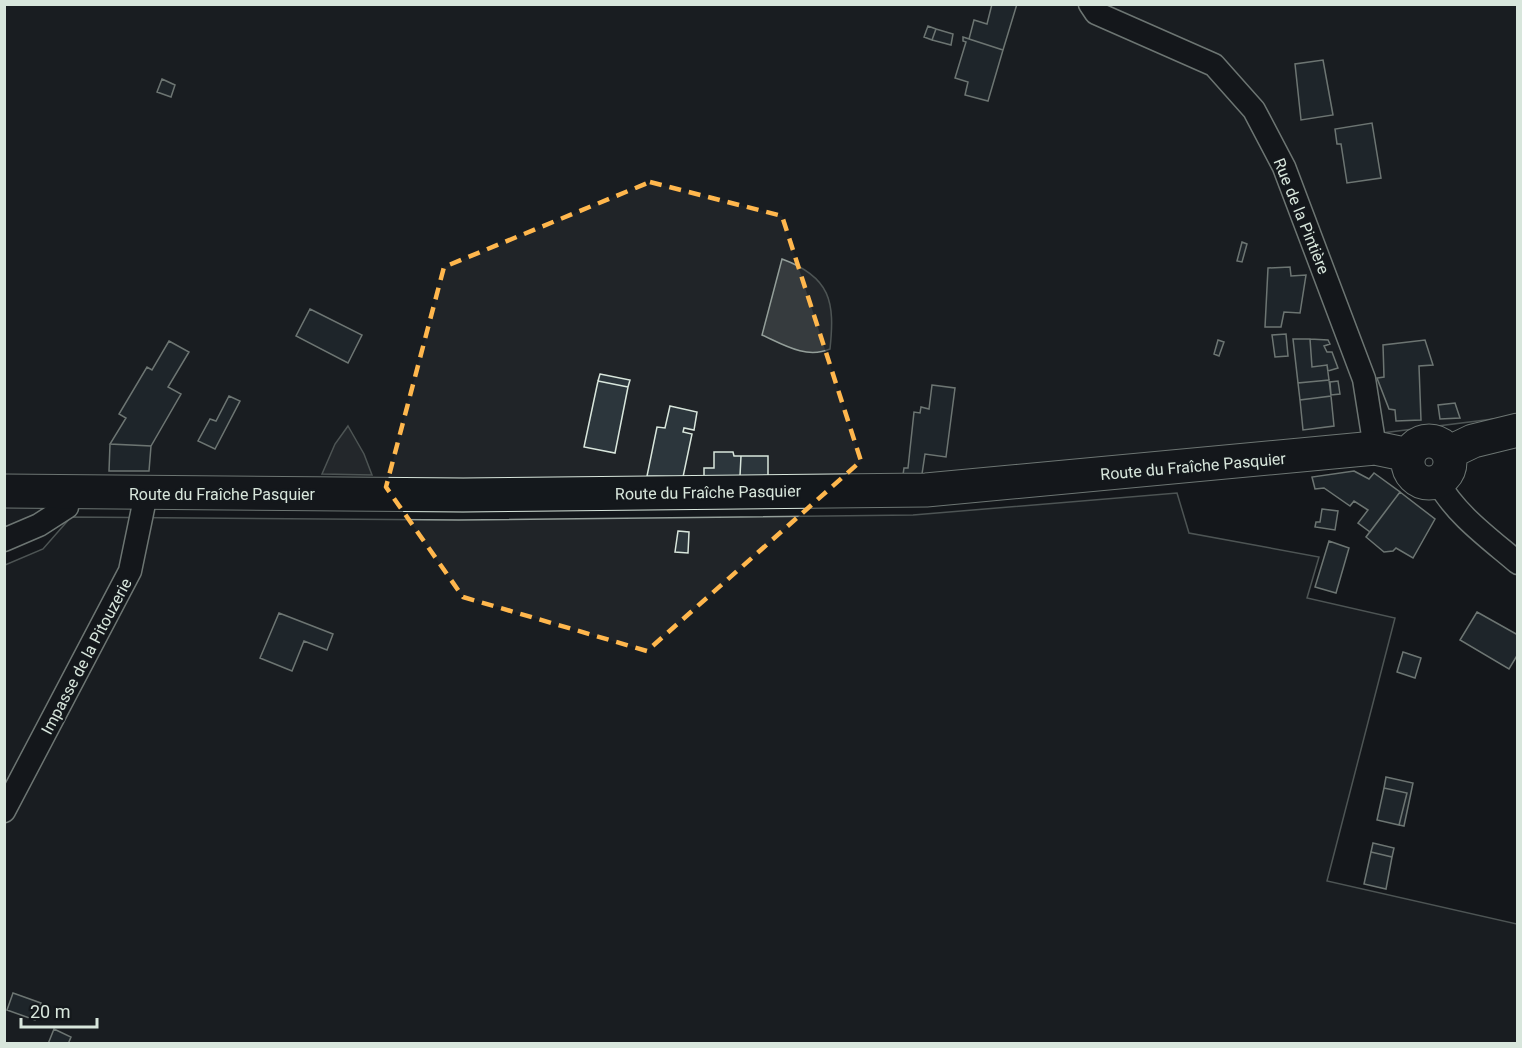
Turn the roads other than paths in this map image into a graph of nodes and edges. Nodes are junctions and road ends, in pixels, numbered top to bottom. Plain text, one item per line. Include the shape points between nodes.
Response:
1 (1090, 4) edge
2 (1518, 430) edge
3 (1375, 448) junction
4 (1443, 467) junction
5 (4, 491) edge
6 (68, 493) junction
7 (146, 494) junction
8 (4, 540) edge
9 (1518, 563) edge
10 (4, 811) edge

1 - 3 street, Rue de la Pintière via 1096,13 1214,65 1254,110 1284,167 1364,379
2 - 4 main road via 1482,438
3 - 4 main road, Route du Fraîche Pasquier via 1409,455 1414,447 1433,441 1442,445
3 - 7 main road, Route du Fraîche Pasquier via 926,490
4 - 9 street via 1444,494
5 - 6 main road, Route du Fraîche Pasquier
6 - 7 main road, Route du Fraîche Pasquier
6 - 8 street via 67,507
7 - 10 street, Impasse de la Pitouzerie via 130,571

